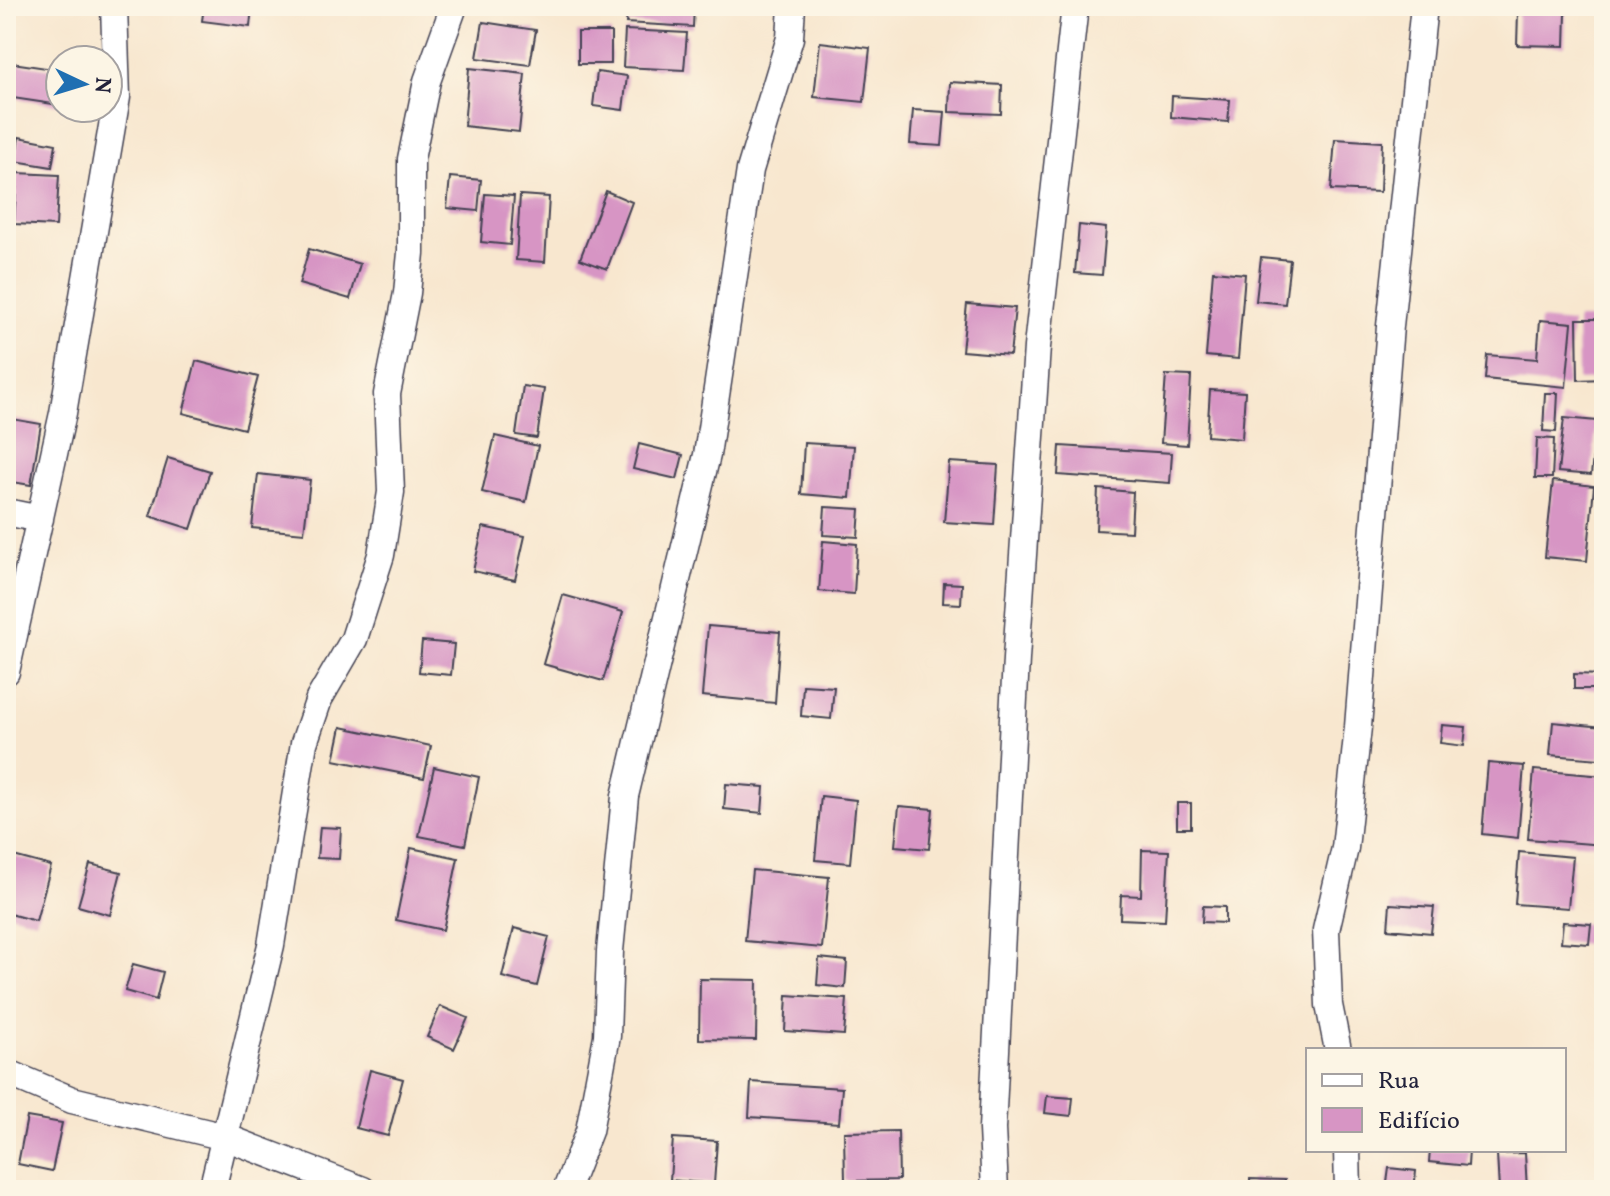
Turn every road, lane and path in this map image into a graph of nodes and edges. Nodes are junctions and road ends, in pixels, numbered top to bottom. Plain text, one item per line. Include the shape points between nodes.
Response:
1 (114, 6) edge
2 (454, 6) edge
3 (792, 6) edge
4 (1075, 6) edge
5 (1424, 6) edge
6 (6, 512) edge
7 (40, 519) junction
8 (6, 672) edge
9 (1338, 1048) edge
10 (6, 1072) edge
11 (225, 1137) junction
12 (1347, 1152) edge
13 (212, 1190) edge
14 (363, 1190) edge
15 (566, 1190) edge
16 (995, 1190) edge
17 (1348, 1190) edge

1 - 7 street via 117,97
2 - 11 street via 427,81 411,159 411,253 387,394 391,492 381,555 354,639 319,699 304,743 271,945
3 - 15 street via 790,38 750,170 707,455 625,796 607,1036 589,1131
4 - 16 street via 1037,347 992,1129
5 - 9 street via 1390,326 1357,743 1345,848 1326,930 1329,1005
6 - 7 street
7 - 8 street
10 - 11 street via 72,1100
11 - 13 street
11 - 14 street
12 - 17 street

